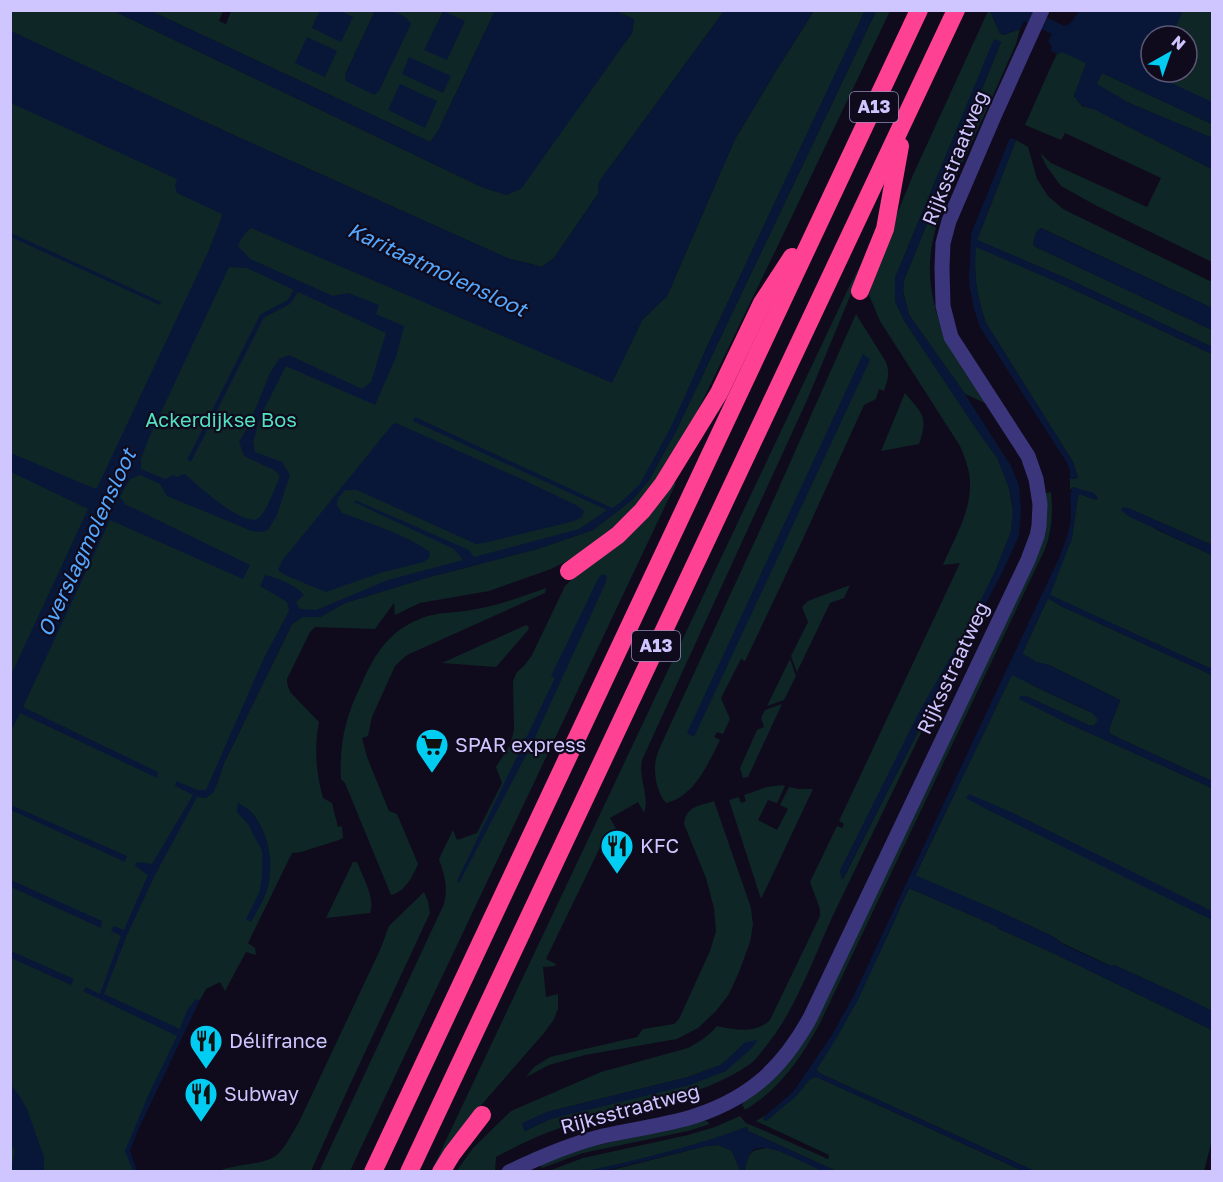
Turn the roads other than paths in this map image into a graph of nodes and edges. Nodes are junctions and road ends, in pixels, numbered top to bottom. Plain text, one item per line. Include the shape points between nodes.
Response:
1 (919, 10) edge
2 (956, 10) edge
3 (1039, 17) edge
4 (904, 121) junction
5 (828, 203) junction
6 (860, 291) dead end
7 (569, 571) dead end
8 (482, 1114) dead end
9 (373, 1172) edge
10 (409, 1172) edge
11 (441, 1172) edge
12 (509, 1172) edge

1 - 5 highway, A13
2 - 4 highway, A13
3 - 12 street, Rijksstraatweg via 949,221 942,268 943,306 951,337 1032,466 1040,516 1028,560 810,1018 770,1074 734,1100 708,1111 579,1143
4 - 6 highway, A13 via 885,229
4 - 10 highway, A13
5 - 7 highway, A13 via 762,303 719,393 663,484 618,535
5 - 9 highway, A13
8 - 11 highway

